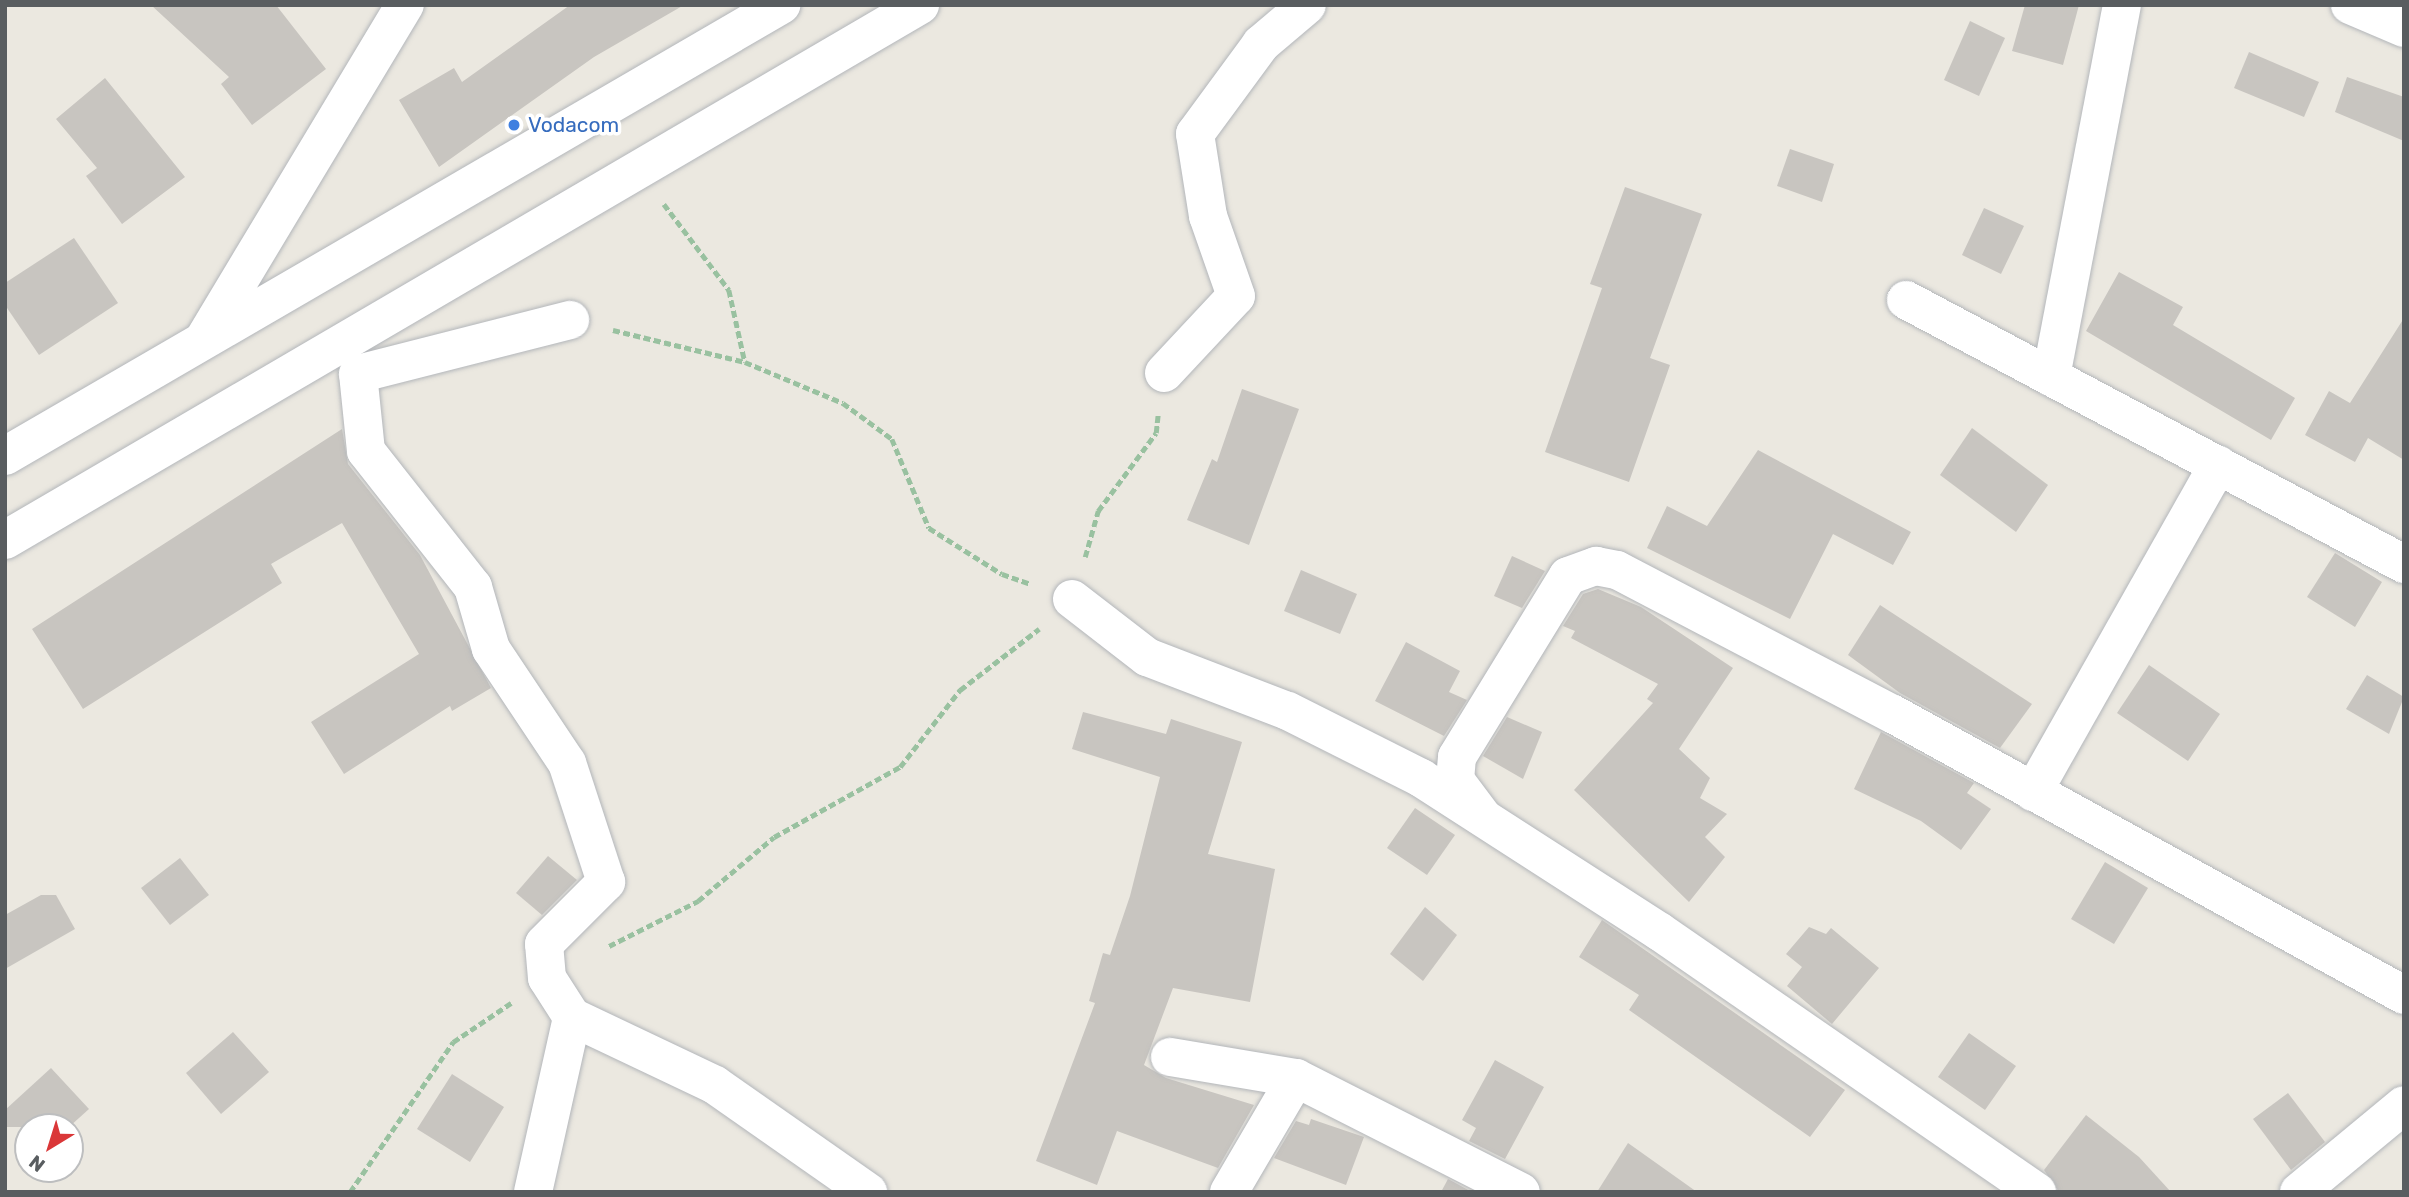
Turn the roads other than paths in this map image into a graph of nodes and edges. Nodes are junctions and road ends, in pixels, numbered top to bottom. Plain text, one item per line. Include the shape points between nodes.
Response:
1 (405, 5) edge
2 (781, 5) edge
3 (920, 5) edge
4 (1307, 5) edge
5 (2122, 5) edge
6 (2350, 5) edge
7 (2404, 27) edge
8 (1906, 300) dead end
9 (570, 320) road end
10 (202, 342) junction
11 (1164, 373) road end
12 (2051, 376) junction
13 (5, 456) edge
14 (2218, 465) junction
15 (5, 540) edge
16 (2404, 564) edge
17 (1072, 599) road end
18 (2033, 792) junction
19 (1482, 816) junction
20 (2404, 995) edge
21 (572, 1017) junction
22 (1170, 1057) dead end
23 (1296, 1078) junction
24 (2404, 1105) edge
25 (533, 1192) edge
26 (868, 1192) edge
27 (1229, 1192) edge
28 (1521, 1192) edge
29 (2036, 1192) edge
30 (2300, 1192) edge

1 - 10 street
2 - 10 street
3 - 15 street
4 - 11 street via 1261,44 1195,134 1208,216 1236,296
5 - 12 street
6 - 7 street
8 - 12 street
9 - 21 street via 358,374 366,452 473,587 491,649 567,763 606,882 544,944 547,978
10 - 13 street
12 - 14 street
14 - 16 street
14 - 18 street
17 - 19 street via 1147,657 1288,711
18 - 19 street via 1617,570 1596,566 1569,576 1457,757 1455,780
18 - 20 street
19 - 29 street
21 - 25 street
21 - 26 street via 715,1085
22 - 23 street
23 - 27 street
23 - 28 street
24 - 30 street

